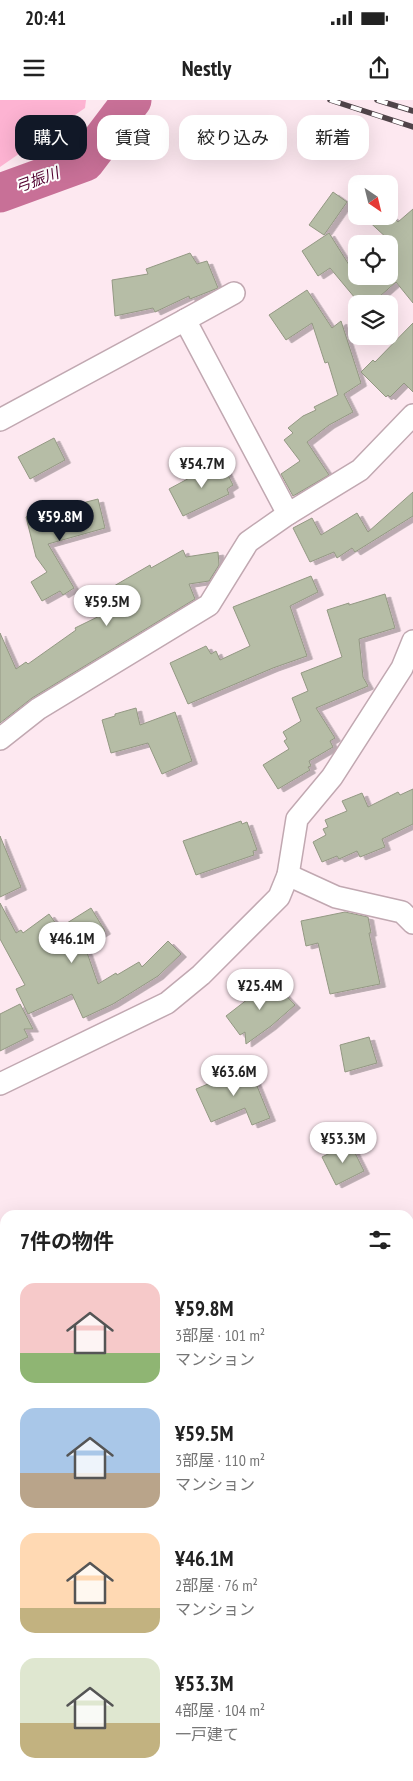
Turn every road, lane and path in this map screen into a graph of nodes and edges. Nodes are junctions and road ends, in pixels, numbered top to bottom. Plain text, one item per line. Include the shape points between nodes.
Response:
1 (234, 293) dead end
2 (185, 320) junction
3 (413, 415) edge
4 (0, 420) edge
5 (288, 514) junction
6 (413, 641) edge
7 (0, 739) edge
8 (288, 875) junction
9 (413, 923) edge
10 (0, 1084) edge

1 - 2 street
2 - 4 street
2 - 5 street
3 - 5 street via 360,470
5 - 7 street via 248,542 209,604 38,709
6 - 8 street via 402,668 332,777 297,820
8 - 9 street via 336,897 402,912
8 - 10 street via 279,897 202,975 167,1003

